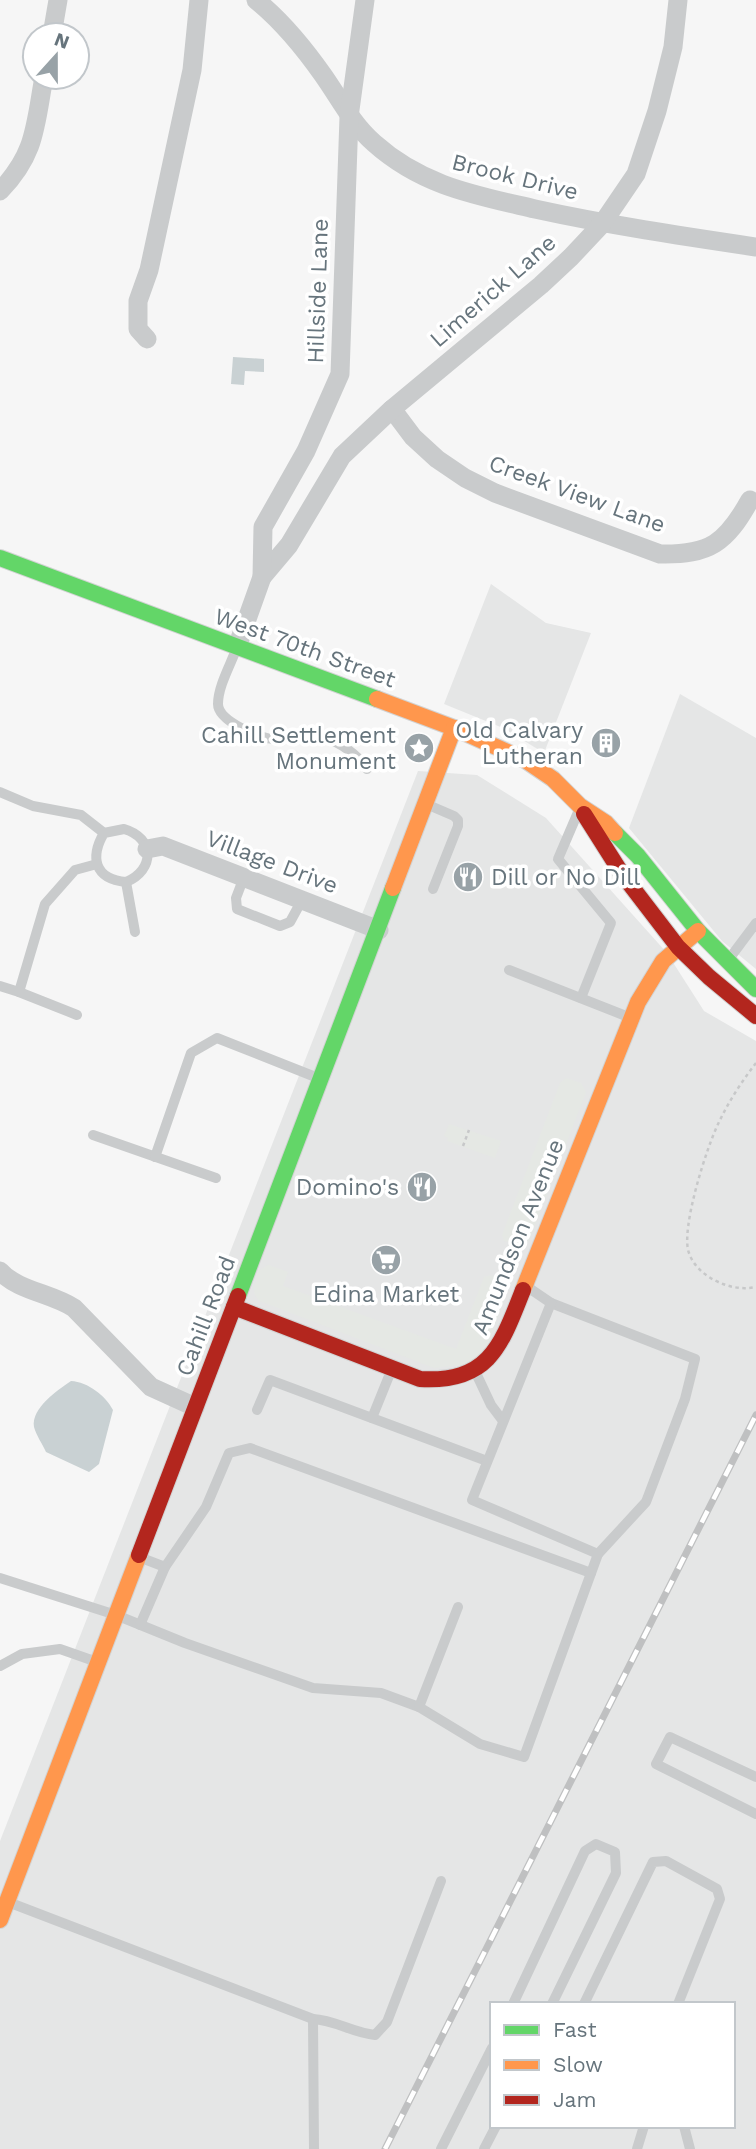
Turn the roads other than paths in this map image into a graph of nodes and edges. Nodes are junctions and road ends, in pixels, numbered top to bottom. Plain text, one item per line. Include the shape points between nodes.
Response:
1 (58, 0) edge
2 (199, 0) edge
3 (256, 0) edge
4 (365, 0) edge
5 (678, 0) edge
6 (54, 21) edge
7 (42, 91) edge
8 (349, 117) junction
9 (0, 191) edge
10 (602, 224) junction
11 (756, 247) edge
12 (147, 339) dead end
13 (392, 410) junction
14 (750, 500) dead end
15 (0, 558) edge
16 (262, 576) junction
17 (237, 647) junction
18 (454, 728) junction
19 (368, 769) dead end
20 (0, 792) edge
21 (426, 804) junction
22 (580, 806) junction
23 (104, 833) junction
24 (147, 849) junction
25 (97, 864) junction
26 (244, 877) junction
27 (126, 882) junction
28 (433, 889) dead end
29 (302, 900) junction
30 (756, 923) edge
31 (379, 930) junction
32 (698, 931) junction
33 (135, 932) dead end
34 (678, 947) junction
35 (726, 962) junction
36 (509, 970) dead end
37 (0, 986) edge
38 (756, 989) edge
39 (19, 992) junction
40 (581, 998) junction
41 (77, 1015) dead end
42 (756, 1016) edge
43 (631, 1018) junction
44 (321, 1079) junction
45 (93, 1135) dead end
46 (155, 1157) junction
47 (216, 1178) dead end
48 (0, 1271) edge
49 (525, 1285) junction
50 (551, 1303) junction
51 (234, 1307) junction
52 (393, 1367) junction
53 (474, 1370) junction
54 (195, 1407) junction
55 (257, 1409) dead end
56 (372, 1418) junction
57 (503, 1422) junction
58 (487, 1461) junction
59 (598, 1555) junction
60 (138, 1557) junction
61 (164, 1567) junction
62 (591, 1573) junction
63 (0, 1578) edge
64 (458, 1607) dead end
65 (116, 1615) junction
66 (140, 1625) junction
67 (98, 1663) junction
68 (0, 1666) edge
69 (419, 1707) junction
70 (756, 1777) edge
71 (756, 1814) edge
72 (441, 1881) dead end
73 (7, 1901) junction
74 (0, 1920) edge
75 (514, 2002) edge
76 (553, 2002) edge
77 (585, 2002) edge
78 (679, 2002) edge
79 (313, 2019) junction
80 (490, 2052) edge
81 (495, 2128) edge
82 (643, 2128) edge
83 (685, 2128) edge
84 (314, 2149) edge
85 (441, 2149) edge
86 (484, 2149) edge
87 (637, 2149) edge
88 (690, 2149) edge

1 - 6 street
2 - 12 street via 192,70 149,270 138,301 138,329
3 - 8 street, Brook Drive via 293,37
4 - 8 street, Hillside Lane
5 - 10 street, Limerick Lane via 673,47 636,174
7 - 9 street via 27,156
8 - 10 street, Brook Drive via 402,165 435,182 468,195
8 - 16 street, Hillside Lane via 340,374 306,451 263,527
10 - 11 street, Brook Drive
10 - 13 street, Limerick Lane via 541,285
13 - 14 street, Creek View Lane via 413,437 465,478 660,554 701,550 720,541
13 - 16 street, Limerick Lane via 342,456 289,545
15 - 17 street, West 70th Street
16 - 17 street, Hillside Lane
17 - 18 street, West 70th Street
17 - 19 lane via 220,694 220,714 263,737 330,740 352,752
18 - 21 street, Cahill Road
18 - 22 street, West 70th Street via 525,760
20 - 23 lane via 33,806 81,815
21 - 28 lane via 458,820
21 - 31 street, Cahill Road
22 - 32 street, West 70th Street via 606,823 638,856
22 - 34 street, West 70th Street via 622,874
22 - 40 lane via 558,859 611,923
23 - 24 lane via 132,831
23 - 25 lane via 96,848
24 - 26 street, Village Drive via 163,846
24 - 27 lane via 142,872
25 - 27 lane via 108,878
25 - 39 lane via 75,870 45,904
26 - 29 street, Village Drive
26 - 29 lane via 237,909 255,918 280,926 290,922
27 - 33 lane
29 - 31 street, Village Drive
30 - 35 lane
31 - 44 street, Cahill Road
32 - 34 street, Amundson Avenue
32 - 35 street, West 70th Street
34 - 42 street, West 70th Street
34 - 43 street, Amundson Avenue via 649,981
35 - 38 street, West 70th Street
36 - 40 lane
37 - 39 lane
39 - 41 lane
40 - 43 lane
43 - 49 street, Amundson Avenue
44 - 46 lane via 217,1038 191,1053
44 - 51 street, Cahill Road
45 - 46 lane
46 - 47 lane
48 - 54 street via 74,1308 150,1387
49 - 50 lane
49 - 53 street, Amundson Avenue via 496,1351
50 - 57 lane
50 - 59 lane via 695,1359 685,1399 646,1502
51 - 52 street, Amundson Avenue
51 - 54 street, Cahill Road
52 - 53 street, Amundson Avenue via 420,1379 441,1381
52 - 56 lane
53 - 57 lane
54 - 60 street, Cahill Road
55 - 56 lane via 270,1380
56 - 58 lane
57 - 58 lane
58 - 59 lane via 472,1500
59 - 62 lane
60 - 61 lane
60 - 65 street, Cahill Road
61 - 62 lane via 206,1507 229,1453 250,1448
61 - 66 lane
62 - 69 lane via 524,1757 480,1744
63 - 65 lane
64 - 69 lane
65 - 66 lane
65 - 67 street, Cahill Road
66 - 69 lane via 313,1688 381,1693
67 - 68 lane via 60,1649 22,1654
67 - 73 street, Cahill Road
70 - 71 lane via 670,1737 656,1764
72 - 79 lane via 382,2031 366,2034
73 - 74 street, Cahill Road
73 - 79 lane
75 - 76 lane via 585,1851 596,1844 615,1852 616,1873
77 - 78 lane via 653,1862 666,1861 717,1889 720,1899
79 - 84 lane
80 - 85 lane
81 - 86 lane
82 - 87 lane
83 - 88 lane

